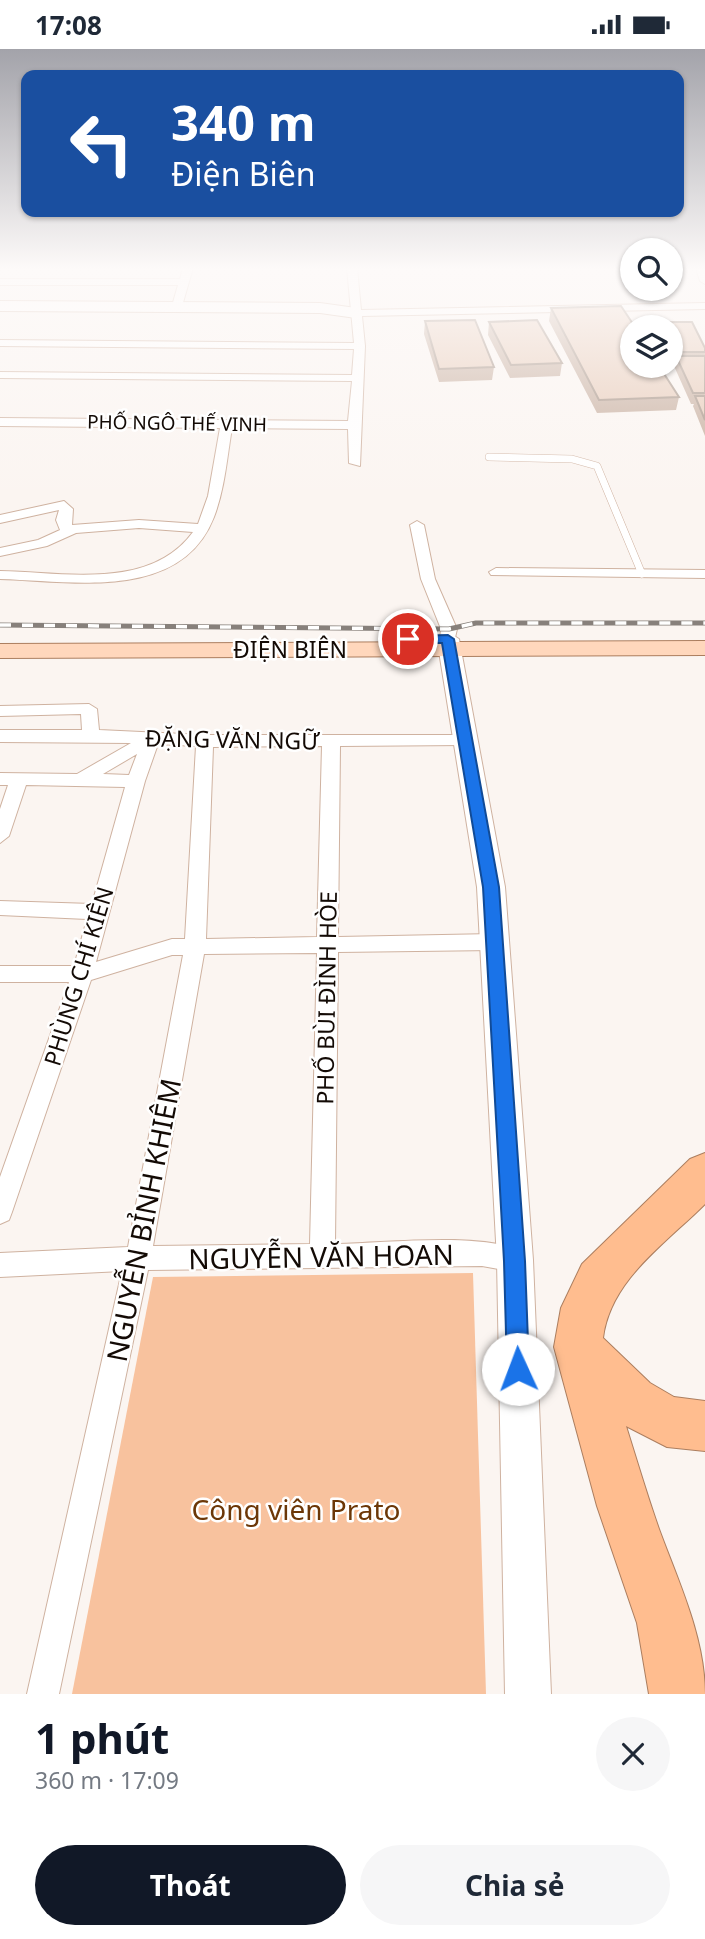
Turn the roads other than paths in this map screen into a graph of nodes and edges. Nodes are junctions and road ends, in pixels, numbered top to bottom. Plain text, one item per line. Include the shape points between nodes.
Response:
1 (318, 345) edge
2 (360, 345) joint
3 (0, 375) edge
4 (357, 383) junction
5 (0, 387) edge
6 (0, 422) edge
7 (227, 423) junction
8 (354, 425) junction
9 (489, 457) dead end
10 (355, 463) dead end
11 (0, 519) edge
12 (417, 525) dead end
13 (203, 528) junction
14 (67, 530) junction
15 (0, 552) edge
16 (496, 572) dead end
17 (642, 574) junction
18 (705, 574) edge
19 (0, 575) edge
20 (705, 639) edge
21 (0, 641) edge
22 (448, 643) junction
23 (705, 648) edge
24 (0, 651) edge
25 (0, 711) edge
26 (91, 735) junction
27 (0, 736) edge
28 (152, 738) junction
29 (465, 739) junction
30 (331, 740) junction
31 (205, 741) junction
32 (0, 779) edge
33 (19, 780) junction
34 (80, 780) junction
35 (135, 781) junction
36 (0, 833) edge
37 (0, 908) edge
38 (100, 912) junction
39 (495, 942) junction
40 (327, 946) junction
41 (195, 947) junction
42 (0, 974) edge
43 (82, 974) junction
44 (7, 1171) edge
45 (705, 1173) edge
46 (0, 1212) edge
47 (322, 1256) junction
48 (138, 1259) junction
49 (515, 1261) junction
50 (0, 1265) edge
51 (578, 1347) junction
52 (705, 1426) edge
53 (43, 1694) edge
54 (528, 1694) edge
55 (678, 1694) edge

1 - 2 street
2 - 4 street
3 - 4 street
4 - 5 street
4 - 8 street
6 - 7 street, PHỐ NGÔ THẾ VINH
7 - 8 street, PHỐ NGÔ THẾ VINH
7 - 13 street
8 - 10 street
9 - 17 lane via 572,459 597,466
11 - 14 street via 64,505
12 - 22 street via 428,579 449,629
13 - 14 street via 139,524
13 - 19 street via 167,564 151,571 100,576
14 - 15 street via 42,543
16 - 17 street
17 - 18 street
20 - 22 main road, ĐIỆN BIÊN
21 - 22 main road, ĐIỆN BIÊN
22 - 23 main road, ĐIỆN BIÊN
22 - 24 main road, ĐIỆN BIÊN
22 - 29 street
25 - 26 street via 89,709
26 - 27 street, ĐẶNG VĂN NGỮ
26 - 28 street, ĐẶNG VĂN NGỮ
28 - 31 street, ĐẶNG VĂN NGỮ
28 - 34 street
28 - 35 street, PHÙNG CHÍ KIÊN
29 - 30 street, ĐẶNG VĂN NGỮ
29 - 39 street via 491,887
30 - 31 street, ĐẶNG VĂN NGỮ
30 - 40 street, PHỐ BÙI ĐÌNH HÒE
31 - 41 street, NGUYỄN BỈNH KHIÊM
32 - 33 street
33 - 34 street
33 - 36 street
34 - 35 street
35 - 38 street, PHÙNG CHÍ KIÊN
37 - 38 street
38 - 43 street, PHÙNG CHÍ KIÊN
39 - 40 street
39 - 49 street
40 - 41 street
40 - 47 street, PHỐ BÙI ĐÌNH HÒE
41 - 43 street via 172,947
41 - 48 street, NGUYỄN BỈNH KHIÊM
42 - 43 street
43 - 44 street, PHÙNG CHÍ KIÊN
44 - 46 street, PHÙNG CHÍ KIÊN
45 - 51 highway via 591,1292 580,1321
47 - 48 street, NGUYỄN VĂN HOAN
47 - 49 street, NGUYỄN VĂN HOAN via 482,1254
48 - 50 street, NGUYỄN VĂN HOAN
48 - 53 street, NGUYỄN BỈNH KHIÊM
49 - 54 street
51 - 52 highway via 632,1401 667,1422
51 - 55 highway via 624,1506 665,1623

